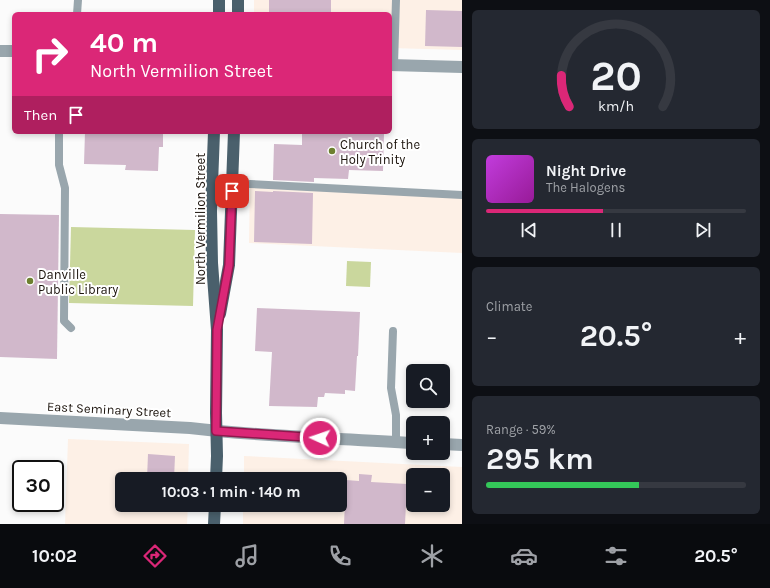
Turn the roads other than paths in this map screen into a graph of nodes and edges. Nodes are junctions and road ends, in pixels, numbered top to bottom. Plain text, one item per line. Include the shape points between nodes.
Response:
1 (78, 0) edge
2 (219, 0) edge
3 (238, 0) edge
4 (396, 0) edge
5 (77, 12) edge
6 (219, 12) edge
7 (238, 12) edge
8 (0, 51) edge
9 (12, 51) edge
10 (392, 65) edge
11 (462, 67) edge
12 (60, 134) edge
13 (214, 134) edge
14 (234, 134) edge
15 (250, 184) dead end
16 (462, 195) edge
17 (71, 328) dead end
18 (217, 330) junction
19 (393, 331) dead end
20 (0, 418) edge
21 (216, 431) junction
22 (396, 442) junction
23 (406, 442) edge
24 (450, 444) edge
25 (462, 445) edge
26 (216, 472) edge
27 (215, 512) edge
28 (214, 524) edge

1 - 5 lane
2 - 6 main road
3 - 7 main road
4 - 10 lane
8 - 9 street
10 - 11 street
12 - 17 lane via 59,165 65,188 64,321
13 - 18 main road, North Vermilion Street via 211,211
14 - 18 main road, North Vermilion Street via 229,265
15 - 16 lane
18 - 21 main road, North Vermilion Street
19 - 22 lane via 390,388 396,416
20 - 21 street, East Seminary Street
21 - 22 street, East Seminary Street
21 - 26 main road, North Vermilion Street
22 - 23 street, East Seminary Street
24 - 25 street
27 - 28 main road

